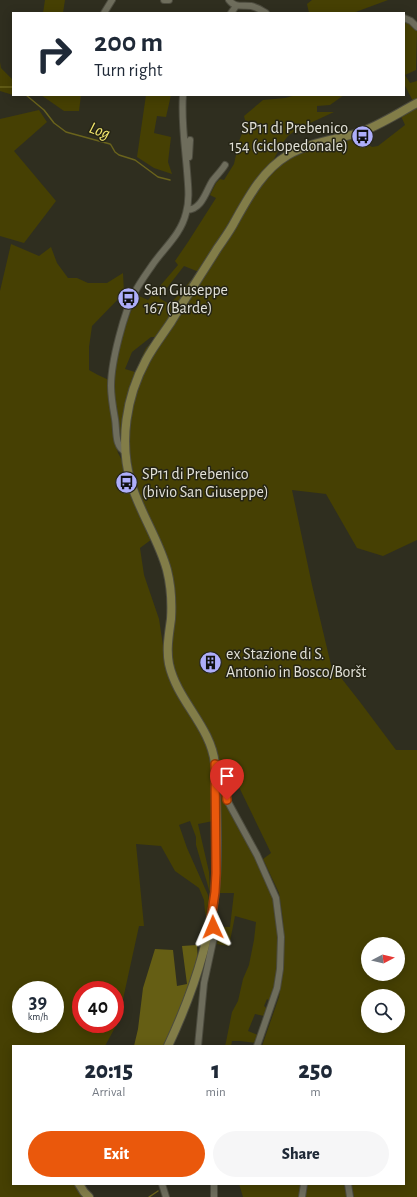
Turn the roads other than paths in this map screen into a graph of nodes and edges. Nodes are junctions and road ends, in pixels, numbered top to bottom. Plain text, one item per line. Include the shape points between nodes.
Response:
1 (112, 0) edge
2 (164, 0) edge
3 (169, 0) edge
4 (229, 0) edge
5 (236, 6) junction
6 (105, 12) edge
7 (232, 12) edge
8 (264, 12) edge
9 (405, 18) edge
10 (417, 27) edge
11 (183, 96) edge
12 (417, 103) edge
13 (190, 140) dead end
14 (186, 159) junction
15 (226, 165) dead end
16 (187, 210) junction
17 (126, 452) junction
18 (215, 764) junction
19 (210, 926) junction
20 (168, 1045) edge
21 (198, 1045) edge
22 (257, 1045) edge
23 (80, 1185) edge
24 (162, 1185) edge
25 (214, 1185) edge
26 (304, 1185) edge
27 (348, 1185) edge
28 (89, 1197) edge
29 (166, 1197) edge
30 (214, 1197) edge
31 (302, 1197) edge
32 (350, 1197) edge

1 - 6 street
2 - 3 street
4 - 5 street
5 - 7 street
5 - 8 street via 256,7
9 - 10 street
11 - 14 street
12 - 17 main road via 365,130 288,154 263,176 146,359 128,410
13 - 14 street via 189,156
14 - 16 street via 189,194
15 - 16 street via 213,179 201,202 195,208
16 - 17 street via 178,233 157,258 135,292 117,348 111,385 112,398 118,446
17 - 18 main road via 131,483 167,571 171,592 167,654 170,669 209,739
18 - 19 main road via 216,873
18 - 22 street via 221,766 227,800 257,855 278,906 282,937 279,980
19 - 20 main road via 199,970
19 - 21 street via 215,932 204,983
23 - 28 main road
24 - 29 street
25 - 30 street
26 - 31 street
27 - 32 street

